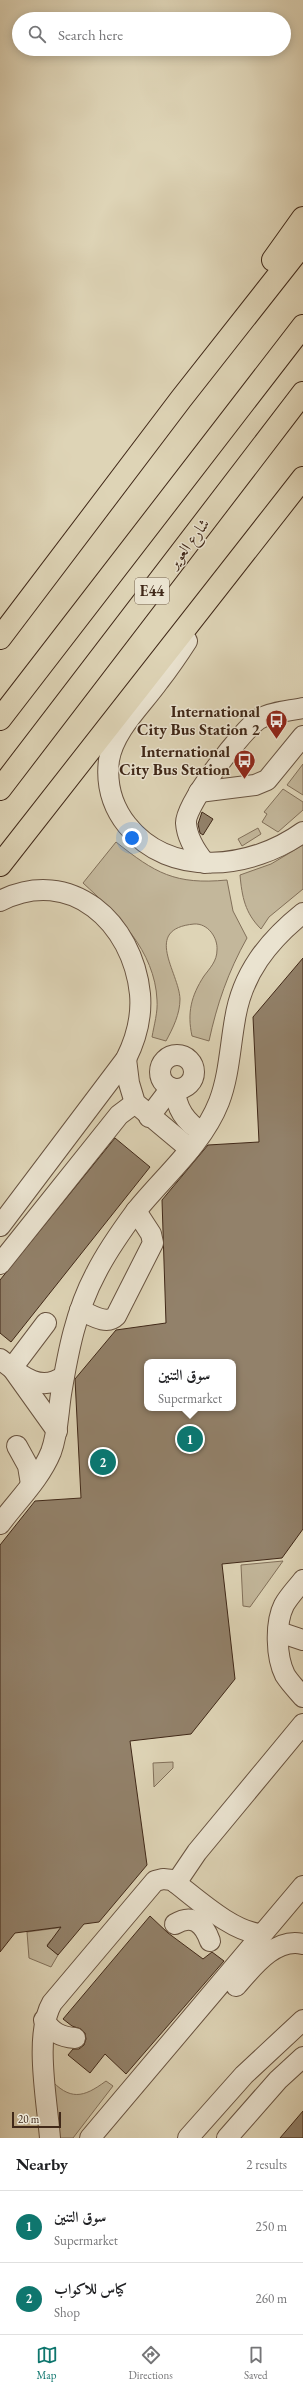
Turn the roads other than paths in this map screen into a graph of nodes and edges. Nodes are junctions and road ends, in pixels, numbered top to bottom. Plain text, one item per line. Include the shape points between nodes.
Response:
1 (303, 218) edge
2 (303, 244) edge
3 (303, 326) edge
4 (303, 393) edge
5 (181, 399) junction
6 (303, 478) edge
7 (214, 590) junction
8 (0, 638) edge
9 (303, 708) edge
10 (0, 719) edge
11 (303, 736) edge
12 (0, 789) edge
13 (199, 792) junction
14 (303, 832) edge
15 (205, 863) junction
16 (0, 865) edge
17 (0, 901) edge
18 (303, 913) edge
19 (126, 1059) junction
20 (142, 1110) junction
21 (181, 1112) junction
22 (166, 1131) junction
23 (202, 1132) junction
24 (190, 1149) junction
25 (136, 1211) junction
26 (0, 1226) edge
27 (0, 1264) edge
28 (80, 1310) junction
29 (46, 1323) dead end
30 (6, 1363) edge
31 (64, 1376) junction
32 (57, 1431) junction
33 (17, 1446) dead end
34 (31, 1484) junction
35 (0, 1524) edge
36 (303, 1580) edge
37 (279, 1632) junction
38 (303, 1640) edge
39 (303, 1696) edge
40 (303, 1724) edge
41 (303, 1886) edge
42 (184, 1888) junction
43 (262, 1934) junction
44 (210, 1940) dead end
45 (303, 1944) edge
46 (44, 2020) junction
47 (303, 2020) edge
48 (75, 2038) dead end
49 (303, 2057) edge
50 (303, 2073) edge
51 (278, 2080) junction
52 (50, 2138) edge
53 (90, 2138) edge
54 (107, 2138) edge
55 (188, 2138) edge
56 (227, 2138) edge

1 - 5 main road via 216,341
2 - 5 main road
3 - 10 main road, E44
4 - 12 main road, شارع العوير / E44
5 - 8 main road
6 - 7 main road
7 - 15 street via 186,642 114,743 108,775 114,807 136,837 158,852 174,858
7 - 16 main road
9 - 13 street via 270,715 254,723
11 - 13 street via 267,780 255,785
13 - 15 street via 191,804 186,822 192,844
14 - 15 street via 286,843 254,856 234,862
17 - 19 street via 31,890 49,889 66,892 92,905 114,927 134,963 140,996 138,1029
18 - 23 street via 265,949 249,975 235,1017 223,1091
19 - 20 street via 129,1083
19 - 26 street
20 - 21 street via 173,1088
20 - 22 street
20 - 27 street via 119,1115
21 - 22 street
21 - 23 street via 187,1121
22 - 24 street
23 - 24 street
24 - 25 street
25 - 28 street via 104,1258
25 - 28 street via 151,1234 153,1243 116,1316 104,1321
28 - 31 street
29 - 30 street
30 - 31 street via 29,1380 40,1383 53,1382
30 - 32 street
31 - 32 street
32 - 34 street via 50,1454
33 - 34 street via 28,1466
34 - 35 street
36 - 37 street via 281,1611
37 - 38 street
37 - 39 street via 279,1654 285,1675
40 - 42 street via 197,1852
41 - 43 street
42 - 43 street via 238,1929
42 - 44 street via 185,1910 175,1924 188,1919 196,1920 206,1929
42 - 46 street via 168,1878 155,1881 52,2003
43 - 53 street
45 - 54 street via 288,1943 264,1956
46 - 48 street via 53,2031
46 - 52 street via 42,2039
47 - 55 street via 244,2075
49 - 51 street
50 - 51 street
51 - 56 street

